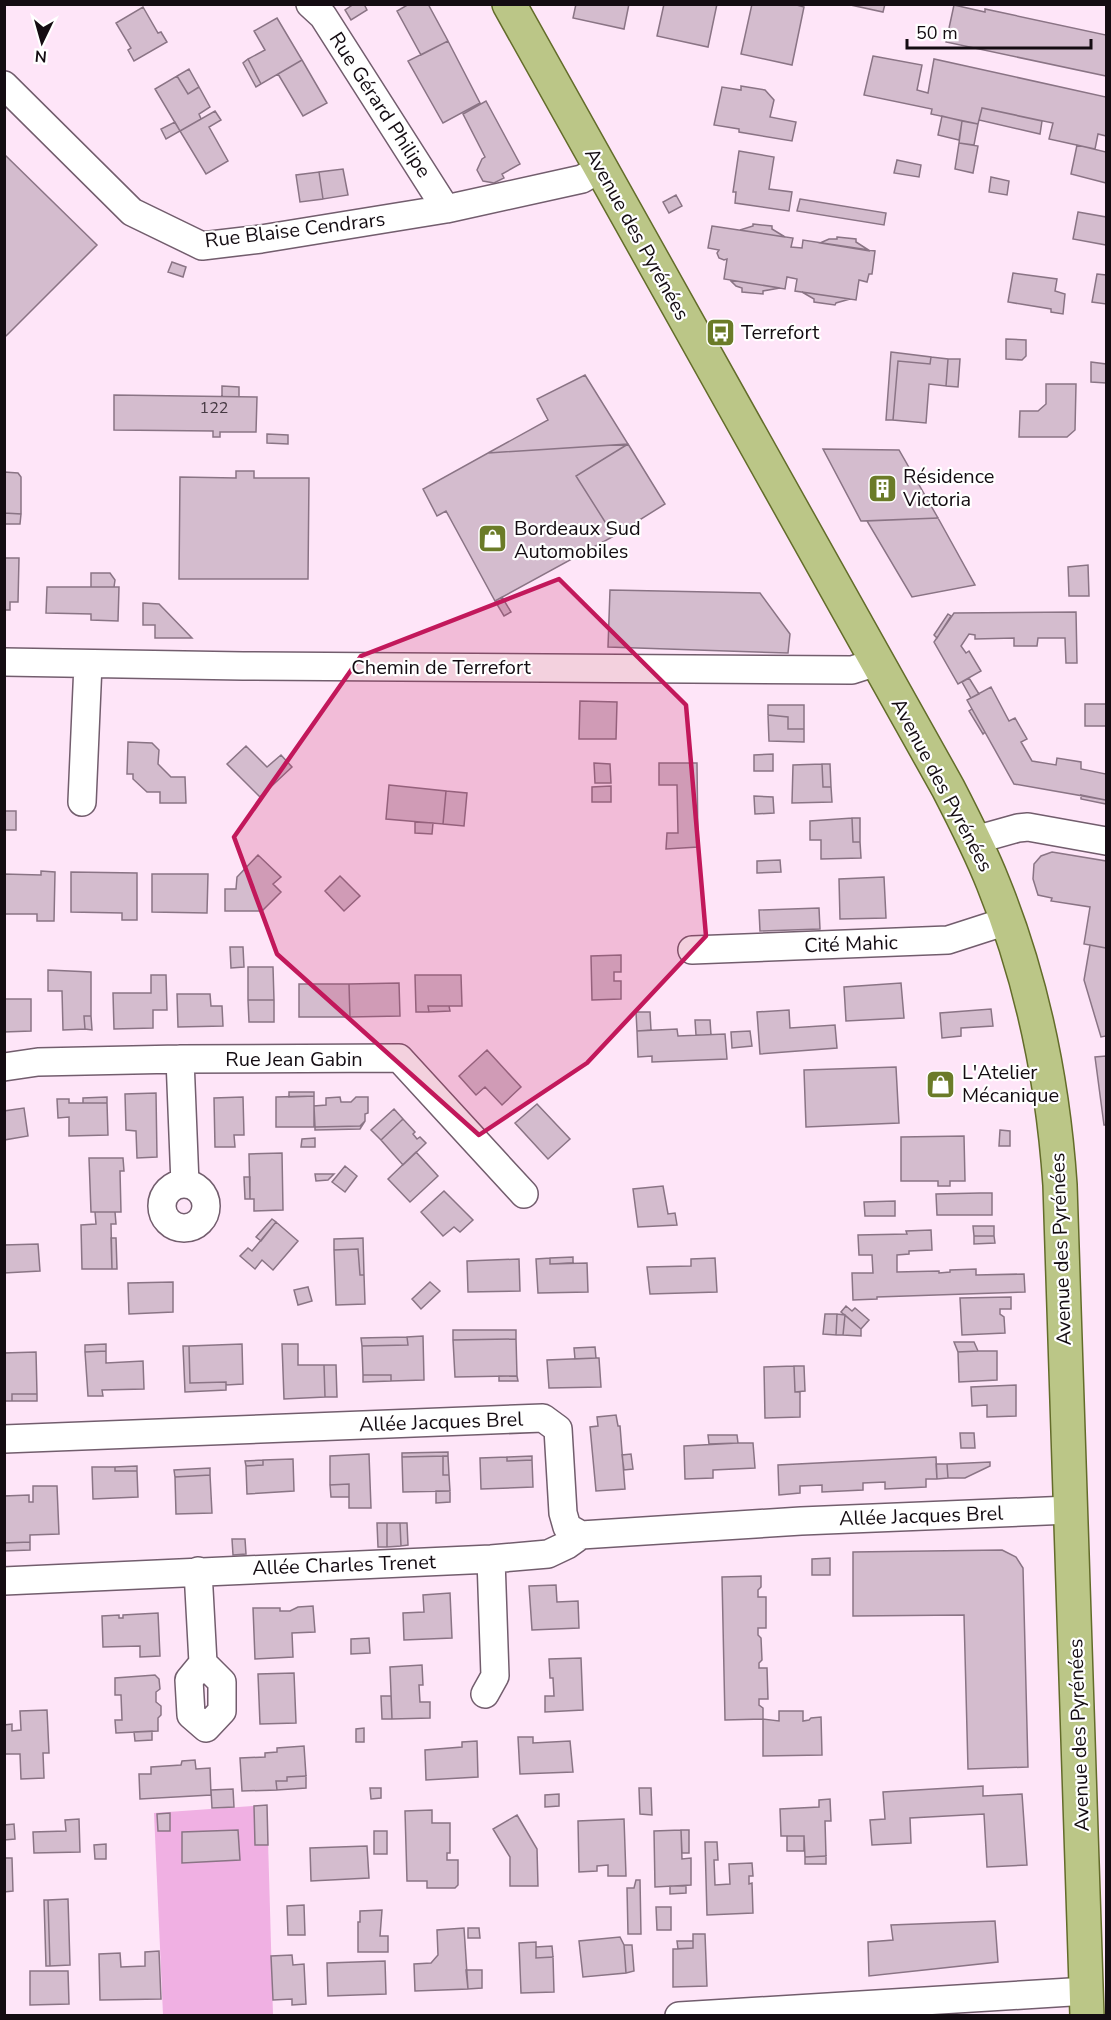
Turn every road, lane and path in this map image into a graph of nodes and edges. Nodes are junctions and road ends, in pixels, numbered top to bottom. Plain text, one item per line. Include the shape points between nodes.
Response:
1 (310, 4) edge
2 (509, 4) edge
3 (4, 85) edge
4 (601, 168) junction
5 (446, 209) junction
6 (877, 662) junction
7 (4, 663) edge
8 (88, 664) junction
9 (82, 802) dead end
10 (975, 840) junction
11 (1107, 841) edge
12 (1007, 921) junction
13 (692, 950) dead end
14 (180, 1059) junction
15 (4, 1067) edge
16 (185, 1184) dead end
17 (524, 1194) dead end
18 (4, 1438) edge
19 (1071, 1510) junction
20 (581, 1535) junction
21 (491, 1559) junction
22 (198, 1571) junction
23 (4, 1581) edge
24 (203, 1663) dead end
25 (485, 1694) dead end
26 (1087, 2003) edge
27 (679, 2016) edge

1 - 5 street, Rue Gérard Philipe via 323,16
2 - 4 main road, Avenue des Pyrénées
3 - 5 street, Rue Blaise Cendrars via 132,212 202,246
4 - 5 street, Rue Blaise Cendrars via 582,179
4 - 6 main road, Avenue des Pyrénées
6 - 8 street, Chemin de Terrefort via 852,670
6 - 10 main road, Avenue des Pyrénées
7 - 8 street, Chemin de Terrefort
8 - 9 street
10 - 11 street via 1028,827
10 - 12 main road, Avenue des Pyrénées
12 - 13 street, Cité Mahic via 948,940
12 - 19 main road, Avenue des Pyrénées via 1040,1038 1057,1139
14 - 15 street, Rue Jean Gabin via 38,1062
14 - 16 street
14 - 17 street, Rue Jean Gabin via 399,1058
18 - 20 street, Allée Jacques Brel via 543,1418 558,1429 563,1513 567,1527
19 - 20 street, Allée Jacques Brel
19 - 26 main road, Avenue des Pyrénées
20 - 21 street, Allée Charles Trenet via 548,1554
21 - 22 street, Allée Charles Trenet
21 - 25 street via 495,1676
22 - 23 street, Allée Charles Trenet
22 - 24 street
26 - 27 street

